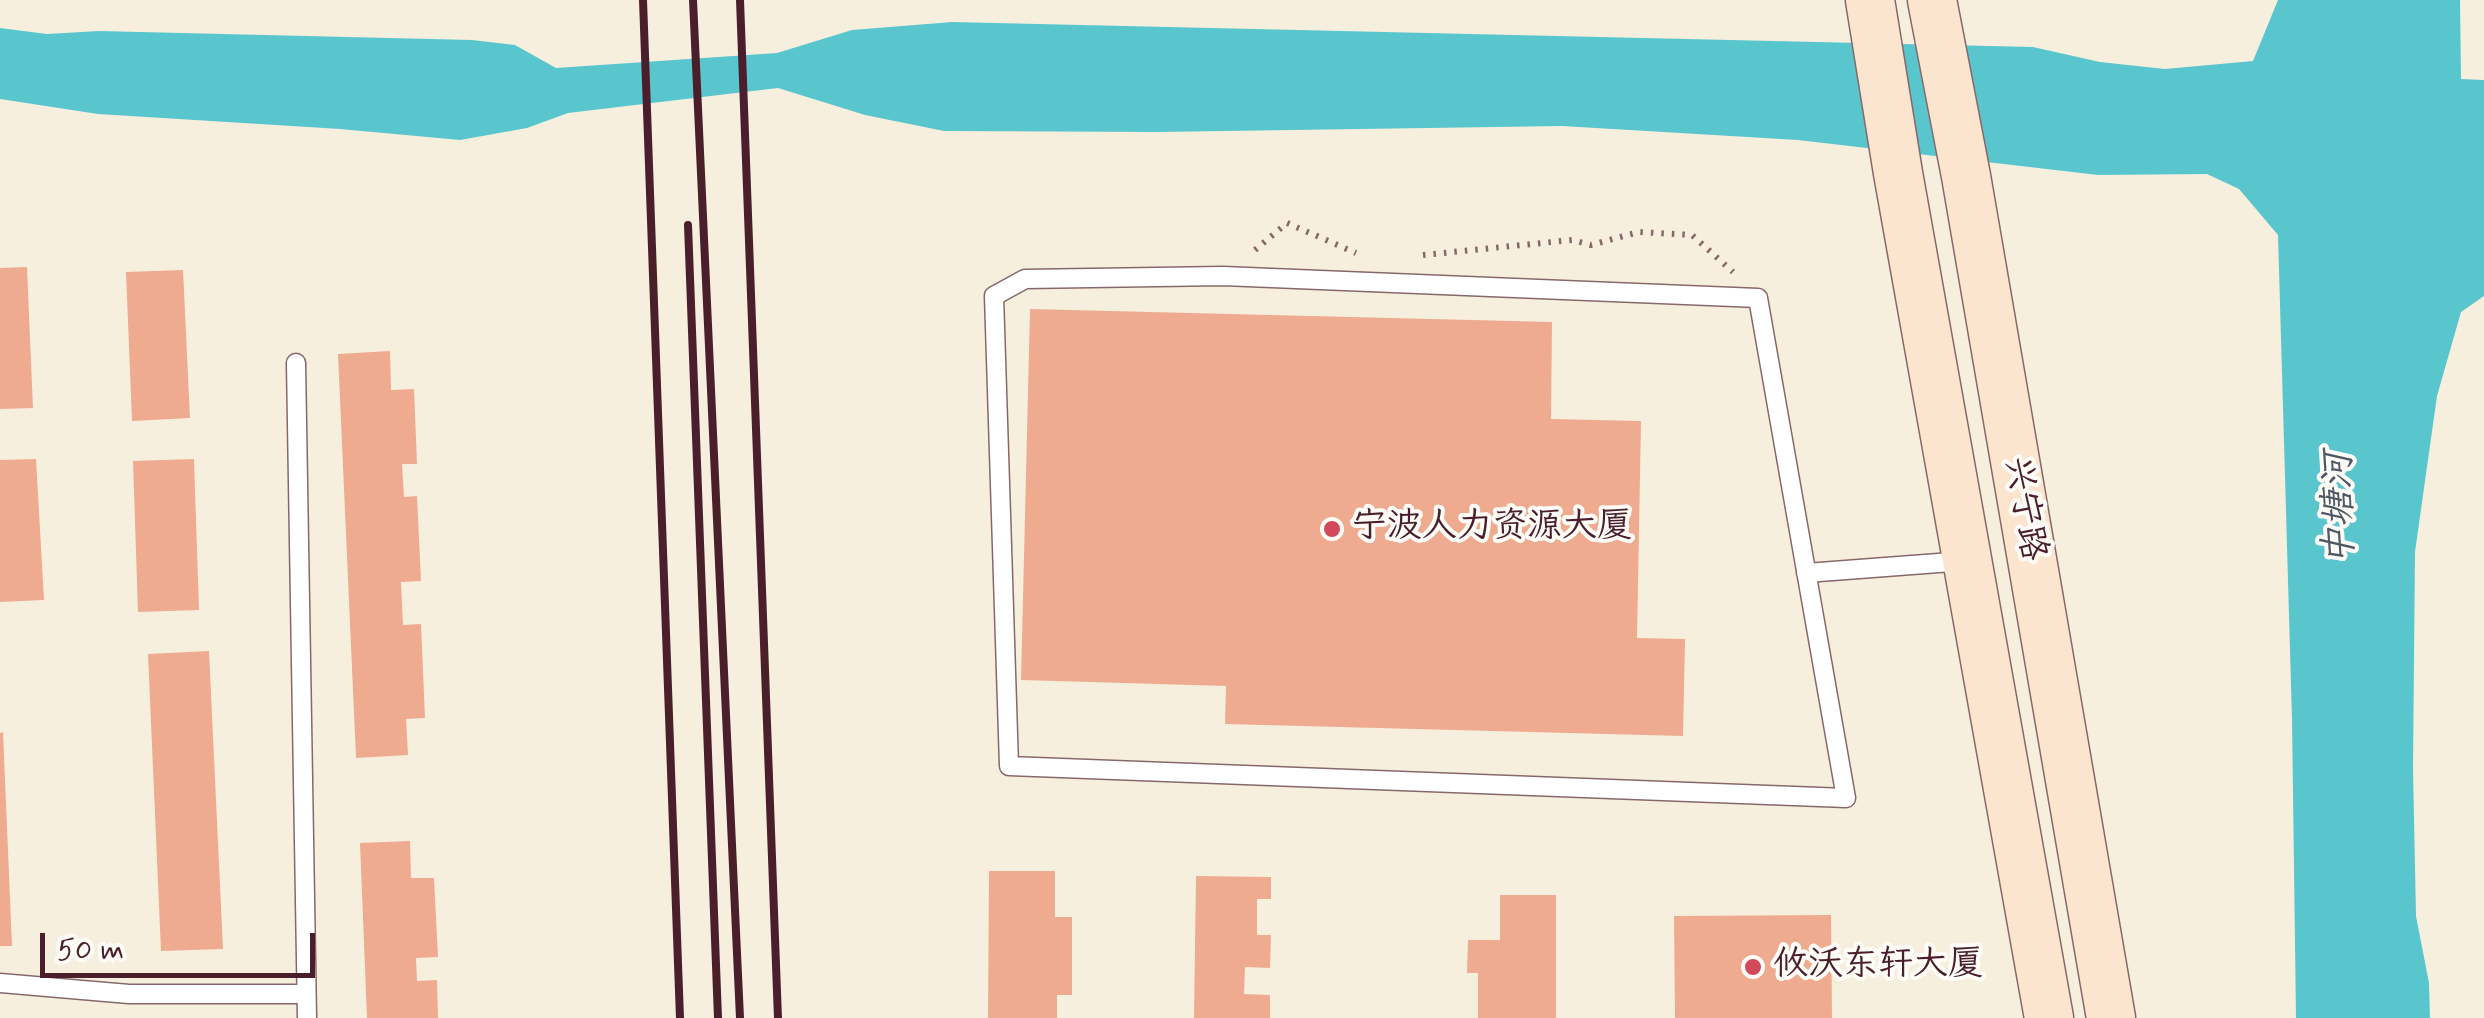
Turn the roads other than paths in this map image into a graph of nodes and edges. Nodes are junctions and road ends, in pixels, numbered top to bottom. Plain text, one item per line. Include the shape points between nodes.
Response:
1 (1871, 4) edge
2 (1933, 6) edge
3 (296, 364) dead end
4 (1968, 561) junction
5 (1806, 573) junction
6 (0, 983) edge
7 (306, 994) junction
8 (306, 1018) edge
9 (2049, 1018) edge
10 (2111, 1018) edge

1 - 4 main road
2 - 10 main road, 兴宁路
3 - 7 lane
4 - 5 lane
4 - 9 main road
5 - 5 lane via 1846,798 1009,766 994,296 1024,279 1224,276 1758,298
6 - 7 lane via 130,994
7 - 8 lane

